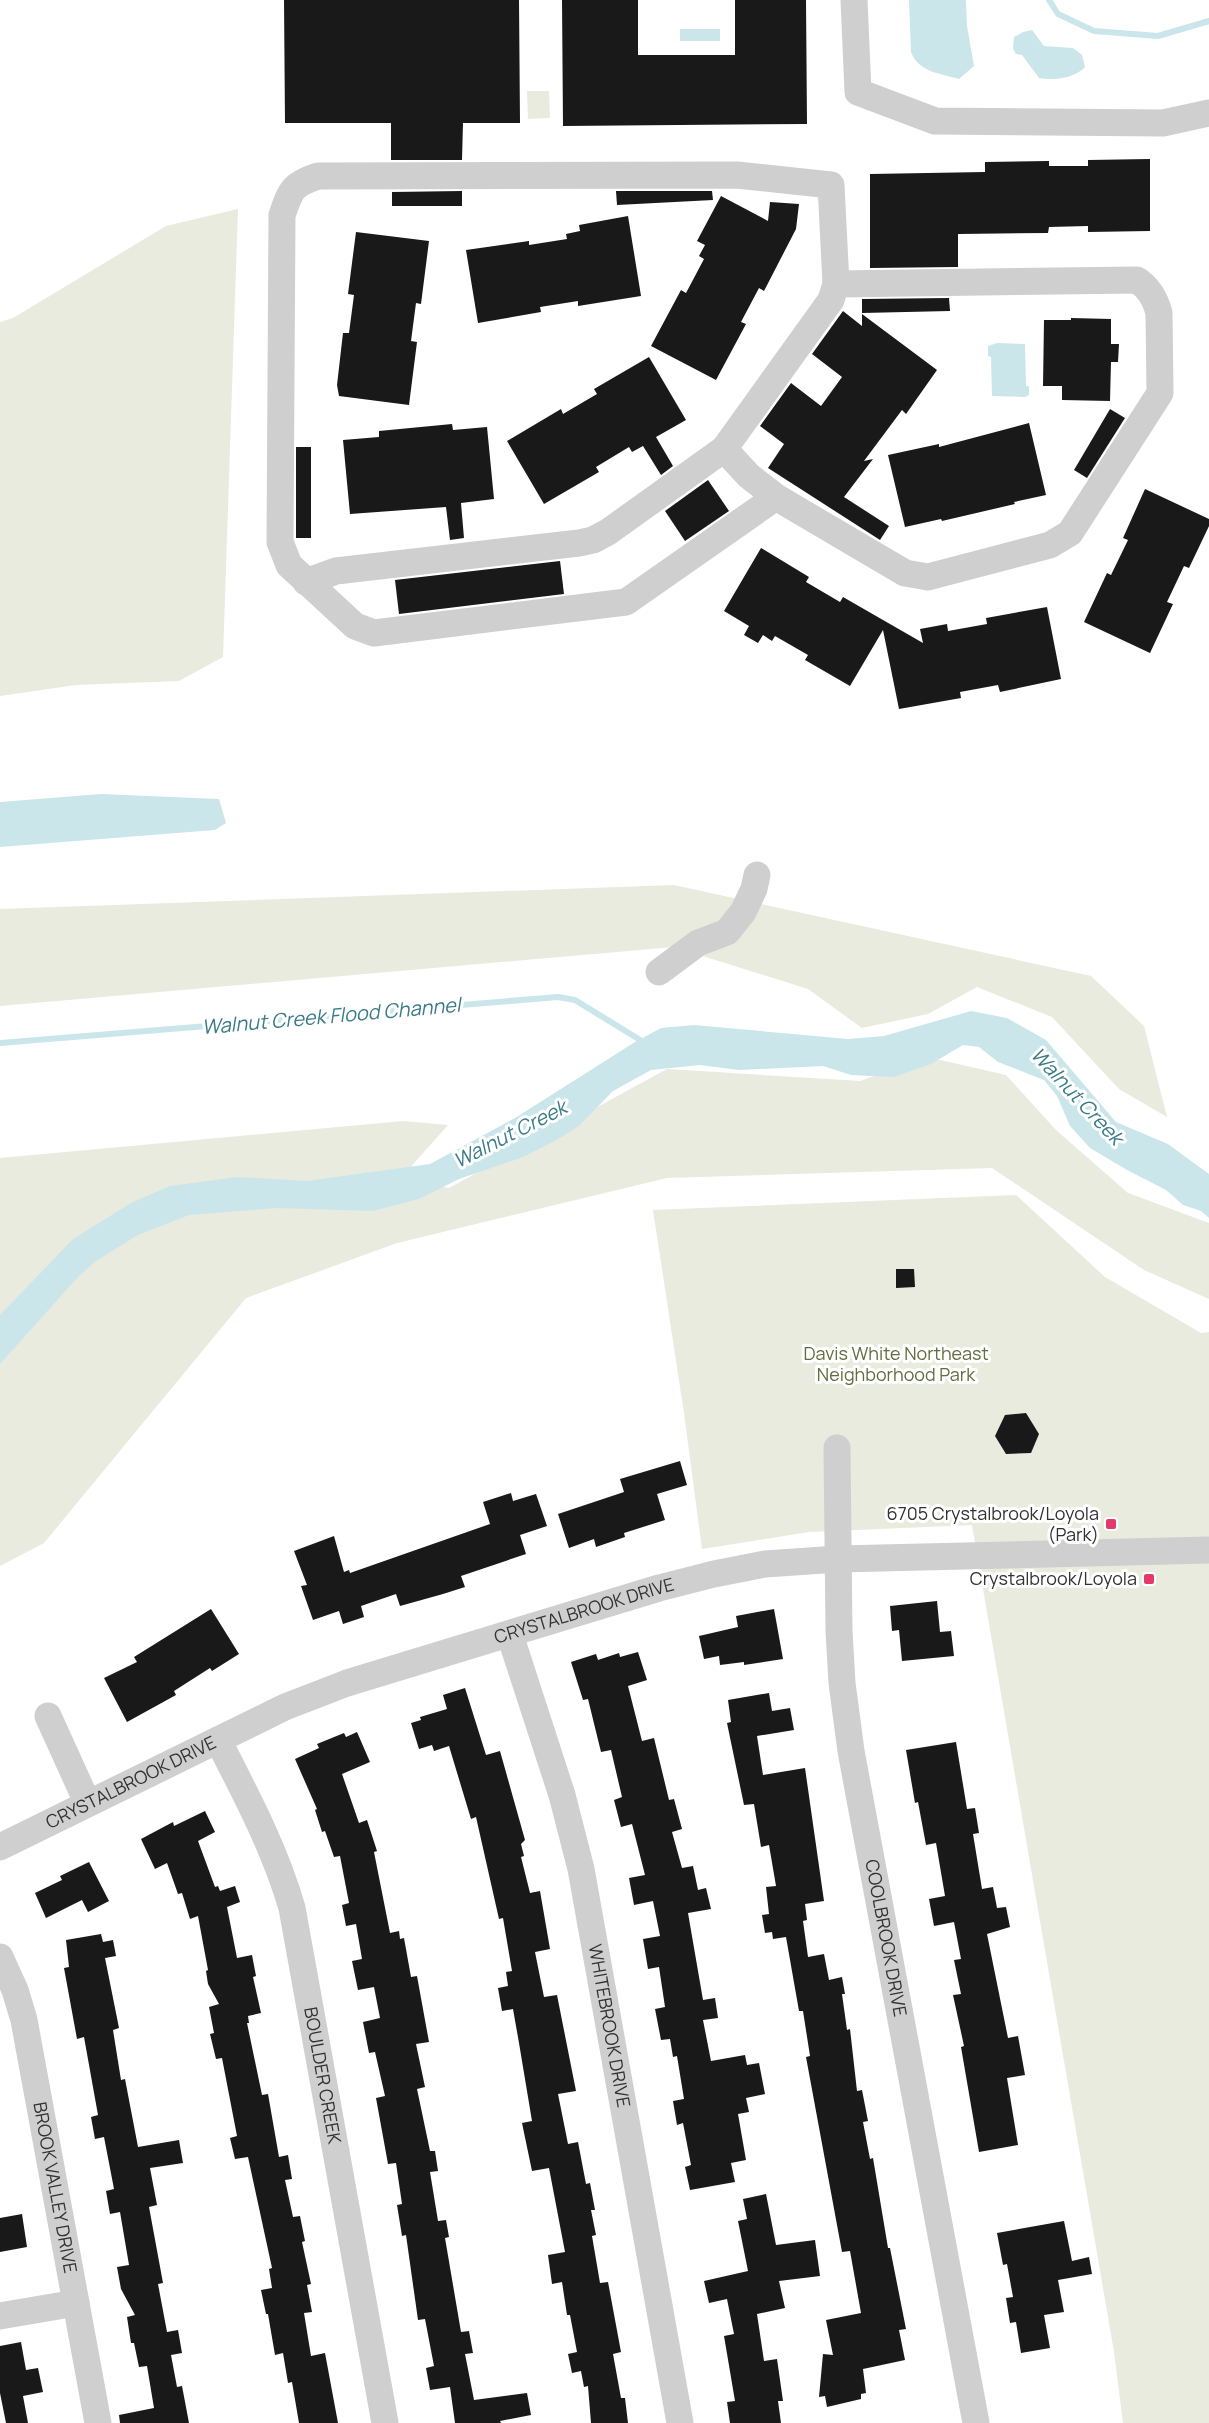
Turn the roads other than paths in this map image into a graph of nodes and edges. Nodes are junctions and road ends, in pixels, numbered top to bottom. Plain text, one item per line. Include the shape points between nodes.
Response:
1 (854, 0) edge
2 (1209, 113) edge
3 (836, 284) junction
4 (724, 449) junction
5 (776, 497) junction
6 (306, 582) junction
7 (758, 875) dead end
8 (659, 972) dead end
9 (837, 1448) dead end
10 (1209, 1550) edge
11 (838, 1559) junction
12 (510, 1635) junction
13 (48, 1716) dead end
14 (219, 1740) junction
15 (87, 1802) junction
16 (0, 1847) edge
17 (0, 1957) edge
18 (76, 2303) junction
19 (0, 2316) edge
20 (98, 2423) edge
21 (385, 2423) edge
22 (680, 2423) edge
23 (976, 2423) edge

1 - 2 street via 858,92 935,121 1163,123
3 - 4 street via 831,300
3 - 5 street via 1137,280 1158,307 1160,393 1070,533 1050,545 928,577 905,573
3 - 6 street via 831,185 737,175 318,176 298,183 282,214 280,542 289,565
4 - 5 street
4 - 6 street via 593,540 336,571
5 - 6 street via 626,602 374,633 355,626
7 - 8 street via 743,912 727,932 698,944
9 - 11 street, COOLBROOK DRIVE
10 - 11 street, CRYSTALBROOK DRIVE
11 - 12 street, CRYSTALBROOK DRIVE via 765,1564 714,1574
11 - 23 street, COOLBROOK DRIVE via 842,1683 851,1751
12 - 14 street, CRYSTALBROOK DRIVE via 347,1683 285,1707
12 - 22 street, WHITEBROOK DRIVE via 562,1795 581,1869
13 - 15 street
14 - 15 street, CRYSTALBROOK DRIVE
14 - 21 street, BOULDER CREEK via 274,1853 292,1908
15 - 16 street, CRYSTALBROOK DRIVE
17 - 18 street, BROOK VALLEY DRIVE via 24,2020
18 - 19 street
18 - 20 street, BROOK VALLEY DRIVE

